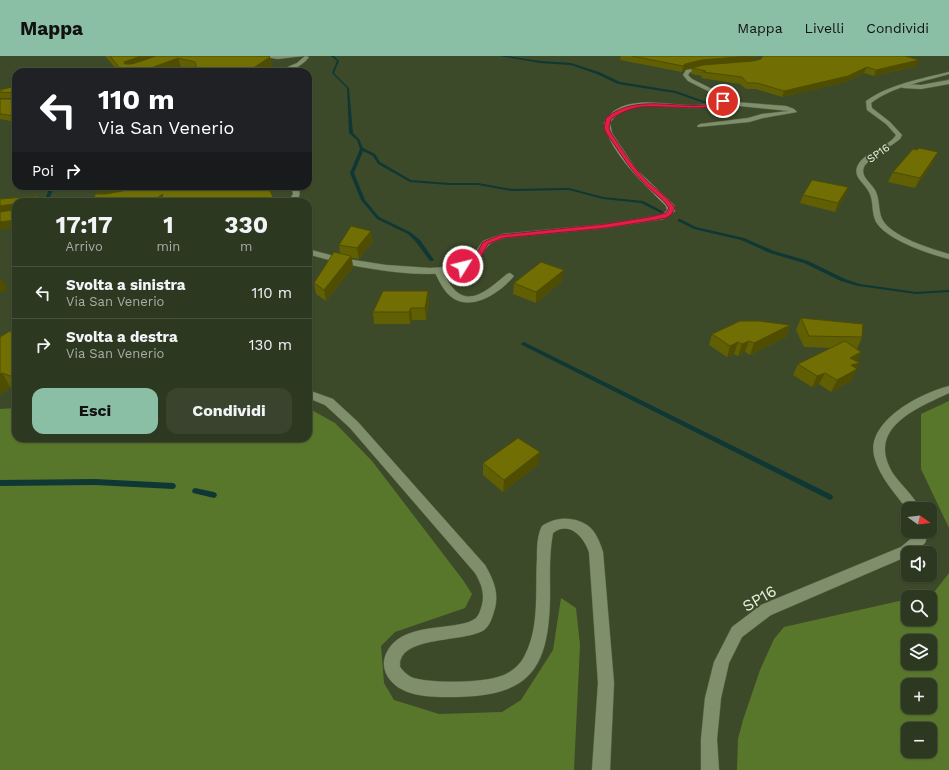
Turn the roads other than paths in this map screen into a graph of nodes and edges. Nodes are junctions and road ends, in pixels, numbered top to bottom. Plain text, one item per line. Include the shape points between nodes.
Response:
1 (260, 56) edge
2 (300, 56) edge
3 (307, 56) edge
4 (714, 67) edge
5 (288, 68) edge
6 (949, 73) edge
7 (949, 82) edge
8 (903, 86) junction
9 (722, 102) junction
10 (700, 126) dead end
11 (312, 252) edge
12 (949, 257) edge
13 (438, 271) junction
14 (510, 276) dead end
15 (949, 389) edge
16 (312, 396) edge
17 (909, 502) edge
18 (920, 538) edge
19 (601, 770) edge
20 (710, 770) edge

1 - 2 street
3 - 5 street via 305,61
4 - 9 street via 692,69 685,75 720,95 723,98
6 - 8 street, SP16 / SP16
7 - 8 street via 921,87
8 - 12 street, SP16 / SP16 via 868,102 869,109 899,135 862,163 859,174 871,189 877,215 885,227
9 - 10 street via 786,108 794,112
9 - 13 street via 707,106 638,106 609,118 609,133 634,170 667,200 672,208 664,217 614,225 502,236 486,243 479,256 468,264
11 - 13 street via 378,266
13 - 14 street via 449,291 458,297 472,300 480,299
15 - 17 street via 903,411 892,420 878,445 888,474
16 - 19 street via 329,402 354,425 480,569 489,583 492,598 487,614 479,625 462,632 410,640 397,648 392,658 392,670 400,680 424,689 479,689 506,683 522,672 534,654 542,623 544,548 547,530 556,524 570,524 584,529 592,540 596,552 606,683
18 - 20 street, SP16 / SP16 via 906,551 766,610 737,632 722,662 713,698 709,739

